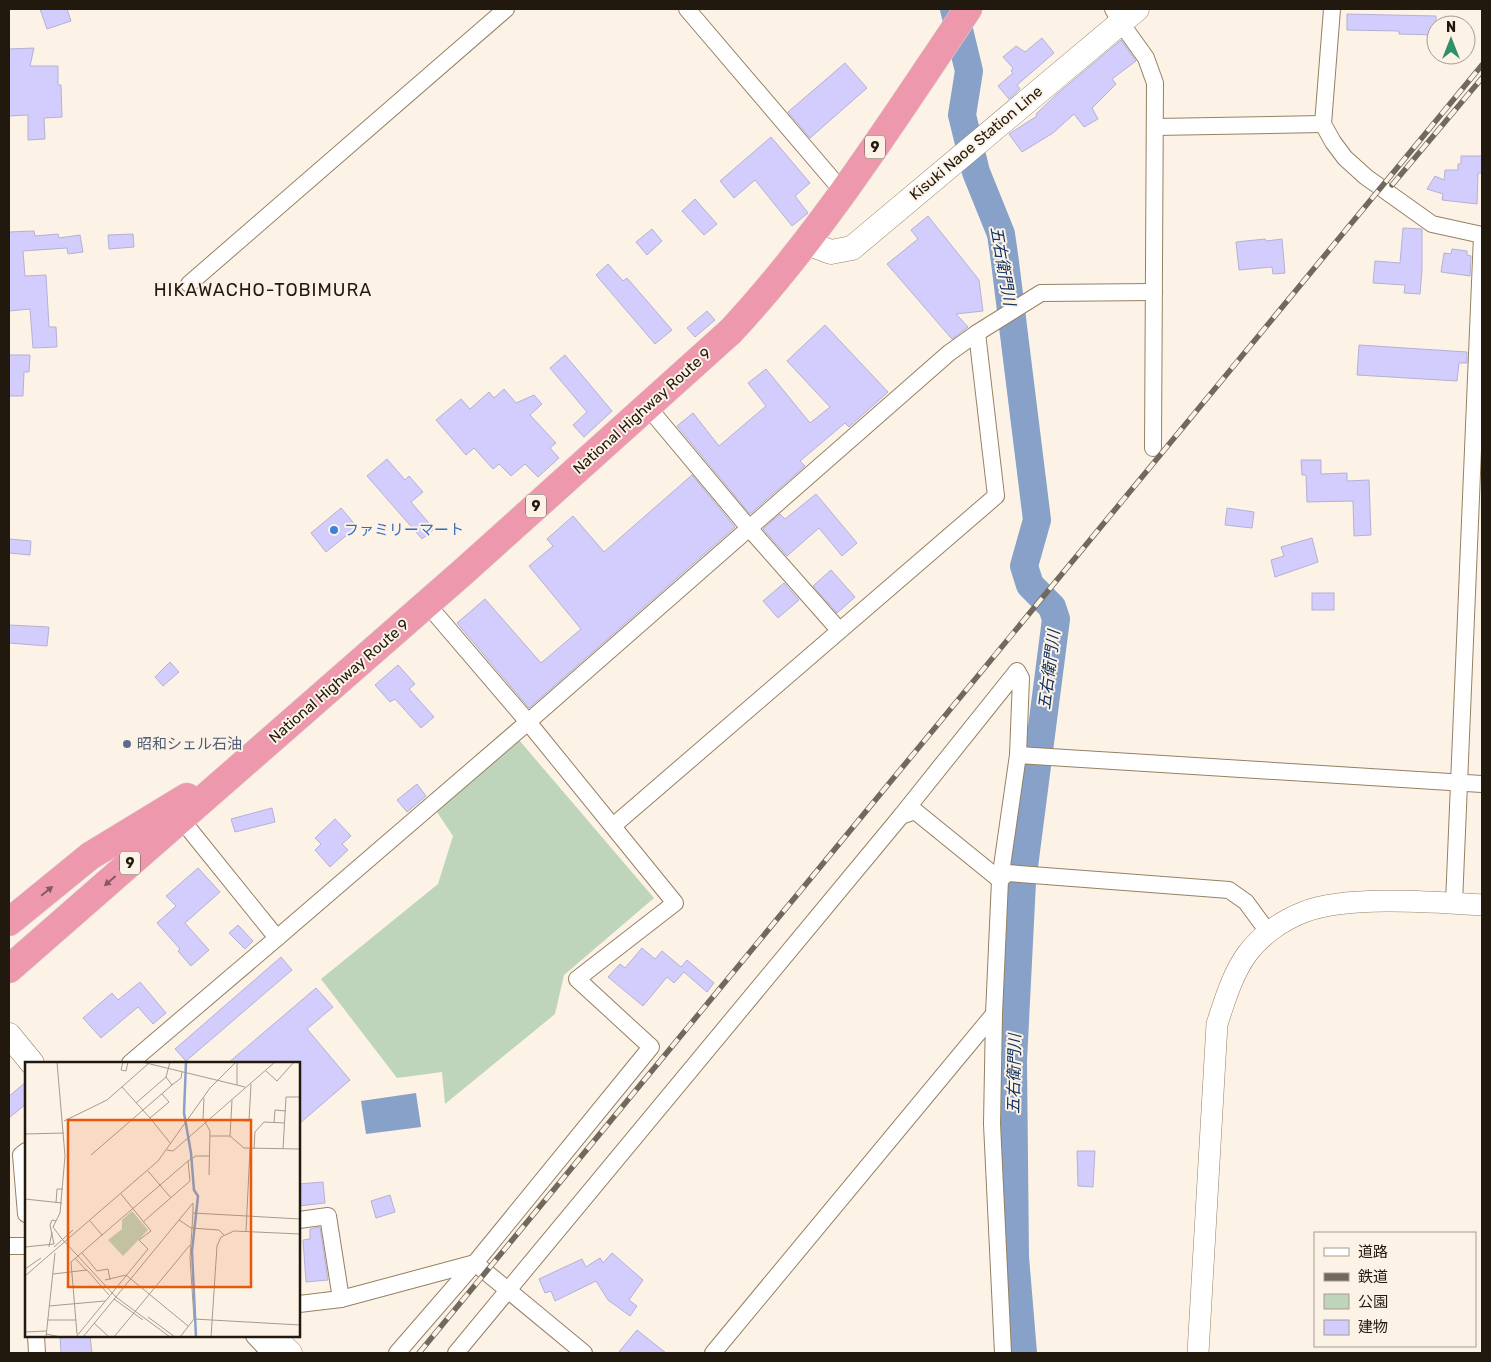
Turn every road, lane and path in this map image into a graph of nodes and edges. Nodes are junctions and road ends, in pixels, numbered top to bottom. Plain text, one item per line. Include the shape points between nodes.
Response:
1 (506, 9) edge
2 (688, 9) edge
3 (968, 9) edge
4 (1332, 9) edge
5 (1124, 14) edge
6 (1323, 124) junction
7 (1155, 127) junction
8 (844, 193) junction
9 (1482, 234) edge
10 (807, 243) junction
11 (189, 284) dead end
12 (1154, 292) junction
13 (977, 333) junction
14 (647, 406) junction
15 (1153, 448) dead end
16 (748, 528) junction
17 (427, 604) junction
18 (840, 630) junction
19 (528, 722) junction
20 (1018, 755) junction
21 (252, 757) junction
22 (1459, 782) junction
23 (1482, 784) edge
24 (901, 816) junction
25 (181, 819) junction
26 (613, 826) junction
27 (1000, 880) junction
28 (1454, 903) junction
29 (1482, 905) edge
30 (9, 922) edge
31 (1268, 932) junction
32 (277, 938) junction
33 (9, 969) edge
34 (994, 1014) junction
35 (9, 1035) edge
36 (31, 1062) edge
37 (131, 1062) edge
38 (25, 1152) edge
39 (25, 1202) edge
40 (300, 1220) edge
41 (9, 1246) edge
42 (25, 1246) edge
43 (475, 1263) junction
44 (508, 1292) junction
45 (341, 1298) junction
46 (300, 1304) edge
47 (36, 1337) edge
48 (255, 1337) edge
49 (274, 1337) edge
50 (37, 1353) edge
51 (270, 1353) edge
52 (290, 1353) edge
53 (397, 1353) edge
54 (456, 1353) edge
55 (584, 1353) edge
56 (713, 1353) edge
57 (1003, 1353) edge
58 (1198, 1353) edge

1 - 11 street
2 - 8 street
3 - 8 highway, National Highway Route 9 / 9
4 - 6 street
5 - 7 street via 1155,83
5 - 10 main road, Kisuki Naoe Station Line via 852,248 831,252
6 - 7 street
6 - 9 street via 1345,158 1432,224
7 - 12 street
8 - 10 highway, National Highway Route 9 / 9
9 - 22 street
10 - 14 highway, National Highway Route 9 / 9 via 731,331
12 - 13 street via 1042,293
12 - 15 street
13 - 16 street via 949,353
13 - 18 street via 996,496
14 - 16 street
14 - 17 highway, National Highway Route 9 / 9
16 - 18 street
16 - 19 street
17 - 19 street
17 - 21 highway, National Highway Route 9 / 9
18 - 26 street
19 - 26 street
19 - 32 street
20 - 22 street
20 - 24 street via 1021,678 1018,671
20 - 27 street
21 - 25 highway, National Highway Route 9 / 9
30 -> 21 highway, National Highway Route 9 / 9 via 90,856
22 - 23 street
22 - 28 street
24 - 27 street via 916,811
24 - 44 street
25 - 32 street
25 -> 33 highway, National Highway Route 9 / 9
26 - 43 street via 675,903 577,979 651,1047
27 - 31 street via 1007,873 1230,890 1246,902
27 - 34 street
28 - 29 street
28 - 31 street via 1352,902 1305,911
31 - 58 street via 1247,954 1230,984 1217,1024
32 - 37 street
34 - 56 street
34 - 57 street via 992,1124
35 - 36 main road
38 - 39 street via 21,1155
40 - 45 street via 328,1216
41 - 42 street
43 - 44 street
43 - 45 street
43 - 53 street
44 - 54 street
44 - 55 street
45 - 46 street
47 - 50 street
48 - 51 street
49 - 52 main road

